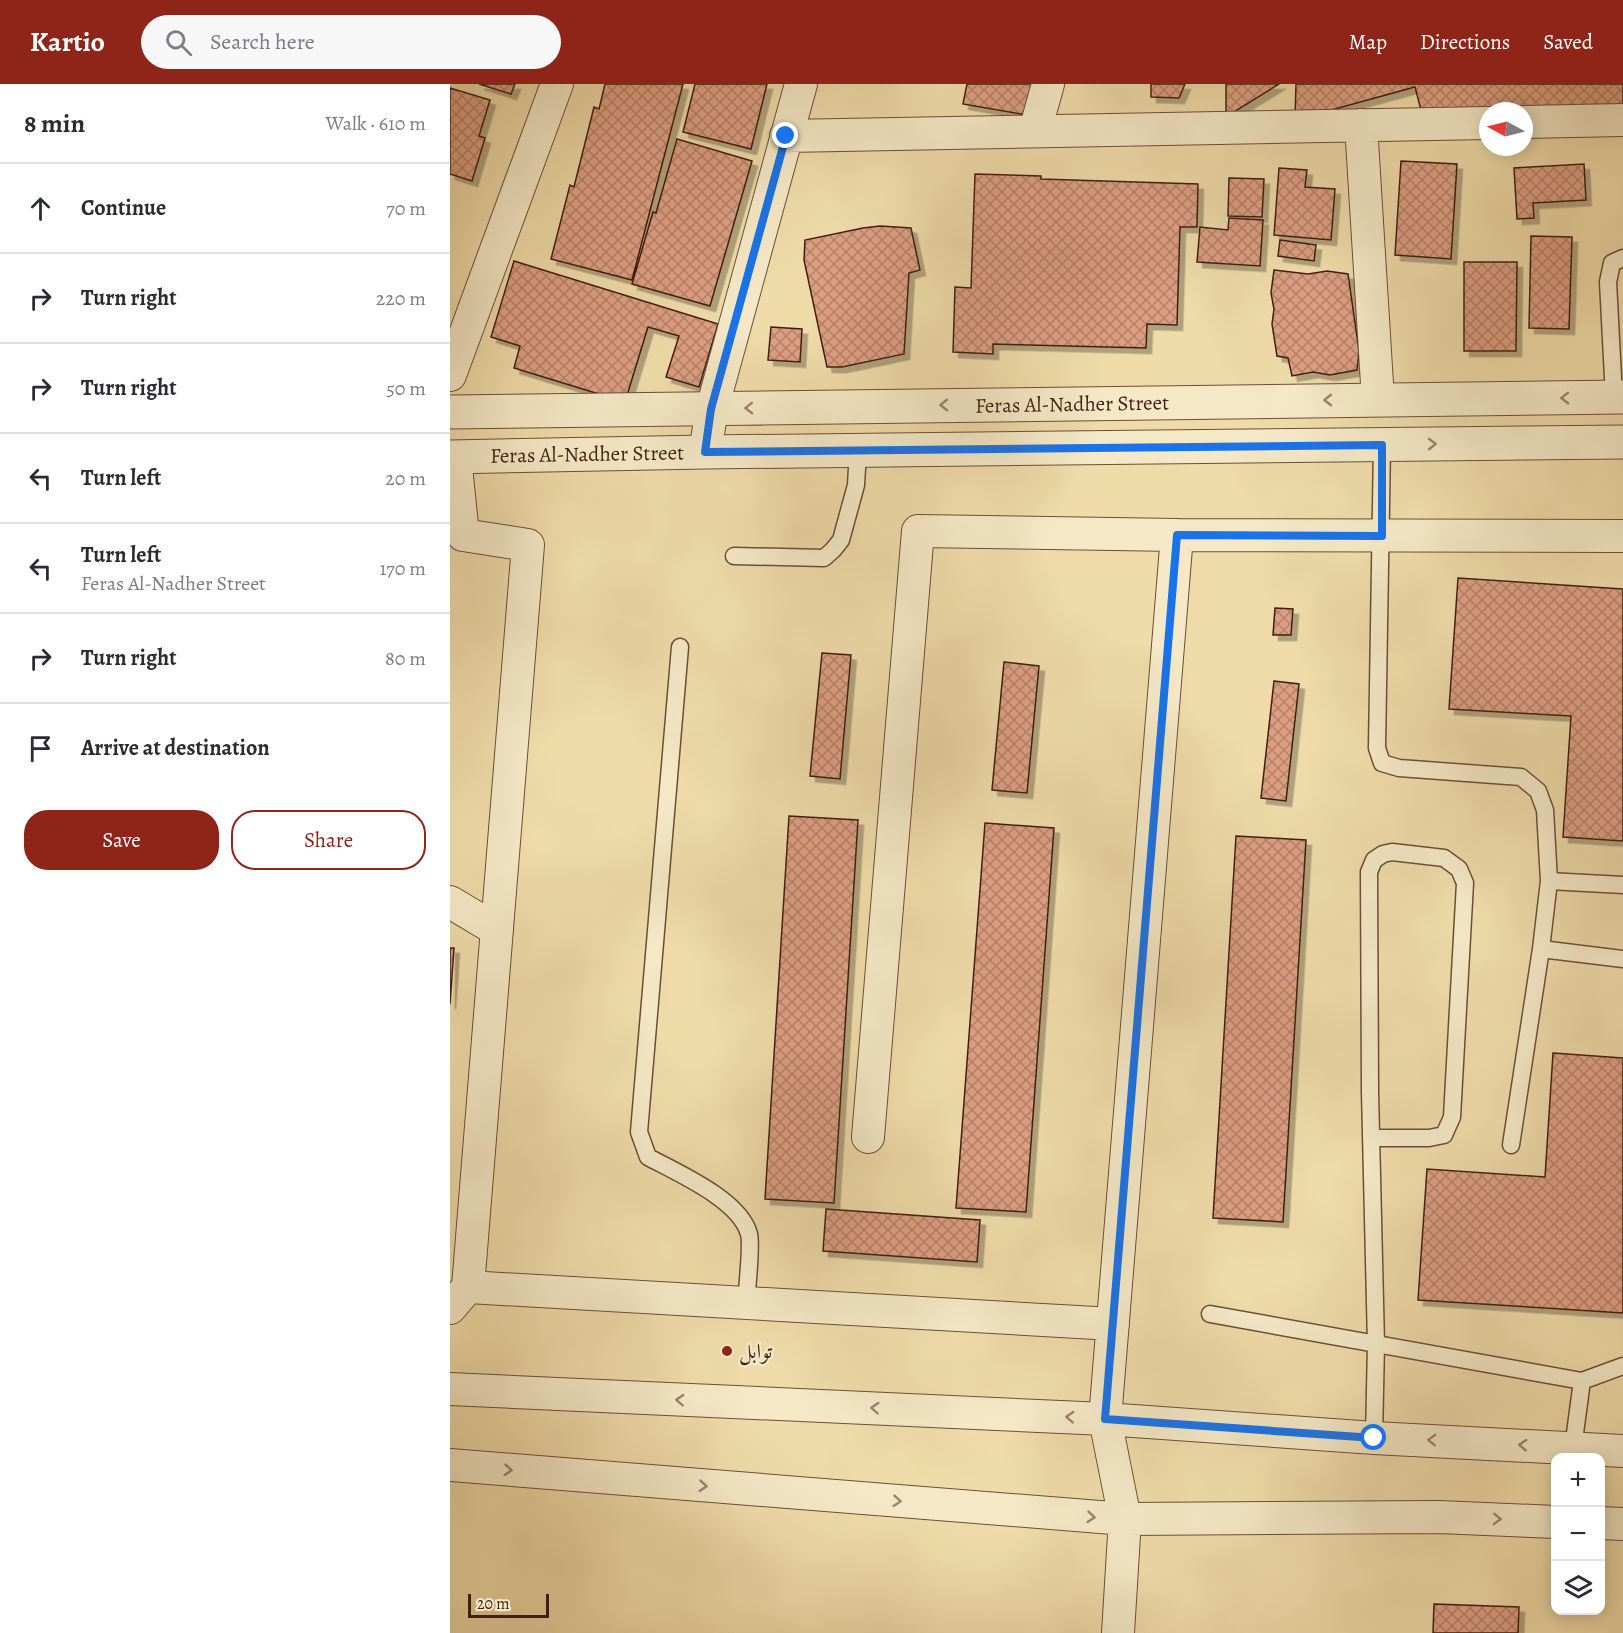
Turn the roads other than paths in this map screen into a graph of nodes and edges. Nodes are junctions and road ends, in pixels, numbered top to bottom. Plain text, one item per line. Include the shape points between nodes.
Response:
1 (557, 84) edge
2 (801, 84) edge
3 (1048, 84) edge
4 (1623, 120) edge
5 (1533, 122) edge
6 (1479, 123) edge
7 (1361, 125) junction
8 (1035, 131) junction
9 (786, 136) junction
10 (1623, 258) edge
11 (450, 375) edge
12 (1618, 397) edge
13 (1378, 400) junction
14 (711, 409) junction
15 (450, 412) edge
16 (1623, 442) edge
17 (1382, 445) junction
18 (858, 451) junction
19 (705, 452) junction
20 (452, 457) edge
21 (1177, 535) junction
22 (1382, 536) junction
23 (1623, 536) edge
24 (456, 543) edge
25 (734, 556) dead end
26 (680, 647) dead end
27 (1549, 881) junction
28 (1623, 885) edge
29 (450, 902) edge
30 (497, 930) junction
31 (1541, 949) junction
32 (1623, 959) edge
33 (868, 1137) dead end
34 (1371, 1138) junction
35 (1511, 1145) dead end
36 (459, 1298) edge
37 (746, 1303) junction
38 (1210, 1314) dead end
39 (1113, 1324) junction
40 (1376, 1344) junction
41 (1623, 1366) edge
42 (1582, 1381) junction
43 (450, 1389) edge
44 (1105, 1419) junction
45 (1374, 1438) junction
46 (1573, 1448) junction
47 (1623, 1451) edge
48 (450, 1465) edge
49 (1125, 1519) junction
50 (1551, 1522) edge
51 (1605, 1524) edge
52 (1623, 1524) edge
53 (1118, 1633) edge

1 - 11 street
2 - 9 street
3 - 8 street
4 - 5 street
6 - 7 street
7 - 8 street
7 - 13 street
8 - 9 street
9 - 14 street
10 - 12 lane via 1612,263 1608,282
12 -> 13 street, Feras Al-Nadher Street
13 -> 14 street, Feras Al-Nadher Street
14 - 15 street, Feras Al-Nadher Street
14 - 19 street
17 -> 16 street, Feras Al-Nadher Street
17 - 18 street, Feras Al-Nadher Street
17 - 22 lane
18 - 19 street, Feras Al-Nadher Street
18 - 25 lane via 856,485 841,540 834,550 824,558
19 - 20 street, Feras Al-Nadher Street
20 - 24 street
21 - 22 street
21 - 33 street via 918,531
21 - 39 street
22 - 23 street
22 - 27 lane via 1377,748 1382,763 1399,768 1521,777 1538,791 1545,810
24 - 30 street via 528,545
26 - 37 lane via 639,1132 648,1157 702,1186 741,1214 750,1235
27 - 28 lane
27 - 31 lane
29 - 30 street
30 - 36 street
31 - 32 lane
31 - 35 lane
34 - 34 lane via 1369,872 1374,860 1392,852 1444,858 1459,869 1465,883 1452,1117 1444,1135
34 - 40 lane
36 - 37 street
37 - 39 street
38 - 40 lane
39 - 44 street
40 - 42 lane
40 - 45 lane
41 - 42 lane
42 - 46 lane
44 -> 43 street
44 - 45 street
44 - 49 street
46 -> 45 street
46 - 47 street
48 -> 49 street
49 -> 50 street via 1439,1517
49 - 53 street
51 - 52 street

